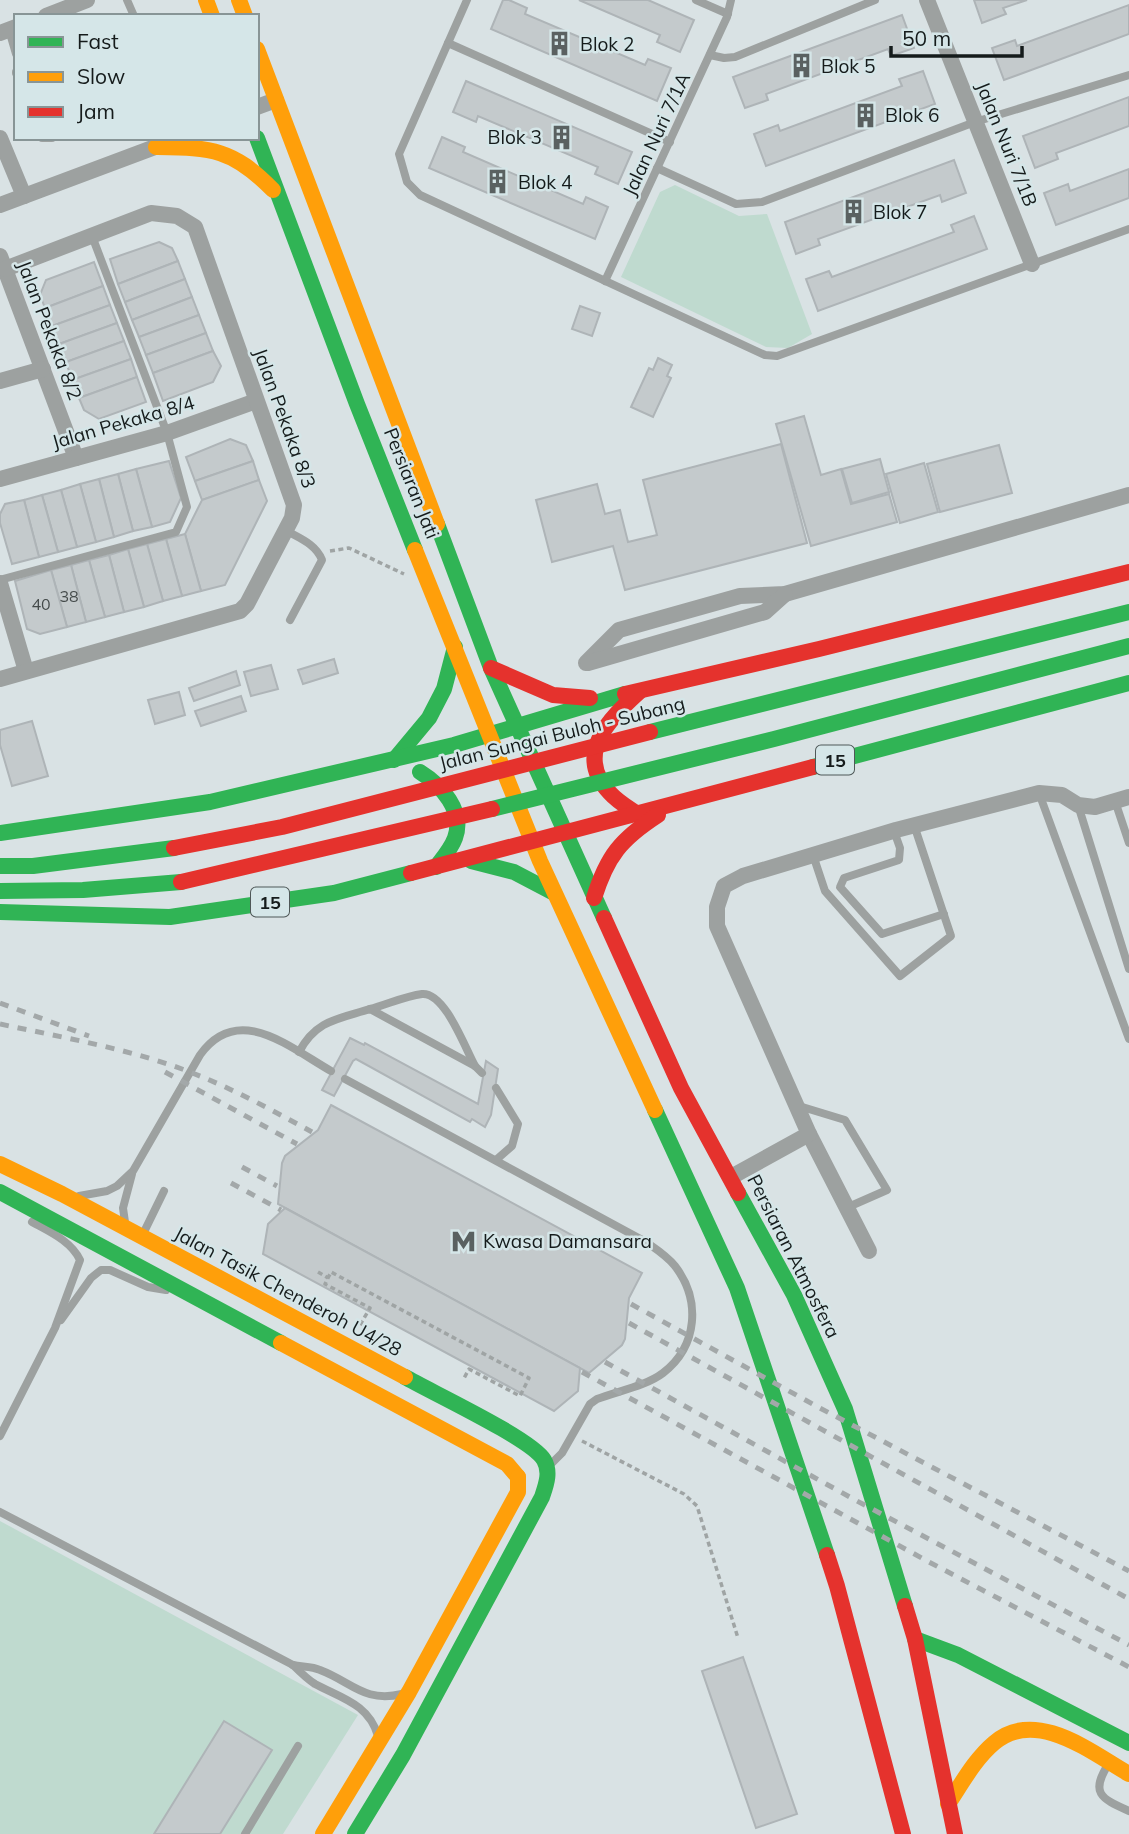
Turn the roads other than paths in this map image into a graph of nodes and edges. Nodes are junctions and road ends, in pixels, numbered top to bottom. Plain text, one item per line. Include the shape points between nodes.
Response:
1 (467, 0) edge
2 (696, 0) edge
3 (731, 0) edge
4 (875, 0) edge
5 (927, 0) edge
6 (77, 2) edge
7 (53, 11) edge
8 (728, 14) junction
9 (5, 30) edge
10 (448, 43) junction
11 (14, 50) edge
12 (259, 54) edge
13 (710, 55) junction
14 (1129, 75) edge
15 (276, 100) junction
16 (259, 106) edge
17 (975, 122) junction
18 (0, 138) edge
19 (258, 140) edge
20 (670, 142) junction
21 (159, 143) edge
22 (657, 168) junction
23 (24, 196) junction
24 (282, 201) junction
25 (0, 205) edge
26 (1129, 229) edge
27 (92, 236) junction
28 (3, 262) edge
29 (1032, 264) junction
30 (605, 281) junction
31 (43, 369) junction
32 (0, 381) edge
33 (256, 401) junction
34 (167, 433) junction
35 (76, 458) junction
36 (0, 479) edge
37 (1129, 495) edge
38 (285, 530) junction
39 (1129, 572) edge
40 (0, 581) edge
41 (785, 594) junction
42 (1129, 612) edge
43 (290, 620) dead end
44 (1129, 646) edge
45 (455, 647) junction
46 (491, 668) junction
47 (26, 671) junction
48 (0, 679) edge
49 (1129, 683) edge
50 (642, 690) junction
51 (604, 699) junction
52 (516, 725) junction
53 (490, 734) junction
54 (394, 760) junction
55 (1040, 793) junction
56 (1122, 799) edge
57 (682, 800) junction
58 (1078, 805) junction
59 (636, 813) junction
60 (914, 825) junction
61 (565, 831) junction
62 (894, 831) junction
63 (0, 833) edge
64 (533, 841) junction
65 (1129, 843) edge
66 (813, 855) junction
67 (462, 860) junction
68 (0, 866) edge
69 (436, 867) junction
70 (0, 891) edge
71 (554, 893) junction
72 (594, 898) junction
73 (0, 912) edge
74 (944, 914) junction
75 (1129, 969) edge
76 (370, 1009) junction
77 (1129, 1038) edge
78 (299, 1052) junction
79 (475, 1066) junction
80 (331, 1071) dead end
81 (482, 1073) dead end
82 (345, 1079) dead end
83 (496, 1088) dead end
84 (796, 1105) junction
85 (809, 1134) junction
86 (496, 1160) junction
87 (0, 1164) edge
88 (133, 1171) junction
89 (731, 1177) junction
90 (164, 1191) dead end
91 (0, 1192) edge
92 (62, 1194) junction
93 (16, 1199) junction
94 (846, 1208) junction
95 (136, 1233) junction
96 (869, 1251) dead end
97 (180, 1289) junction
98 (55, 1328) junction
99 (0, 1436) edge
100 (548, 1466) junction
101 (519, 1477) junction
102 (0, 1512) edge
103 (915, 1639) junction
104 (293, 1665) junction
105 (409, 1692) junction
106 (379, 1742) junction
107 (1129, 1743) edge
108 (298, 1746) dead end
109 (403, 1755) junction
110 (1109, 1763) junction
111 (1129, 1774) edge
112 (948, 1804) junction
113 (1129, 1811) edge
114 (244, 1834) edge
115 (323, 1834) edge
116 (355, 1834) edge
117 (903, 1834) edge
118 (956, 1834) edge

1 - 10 lane
2 - 8 lane
3 - 8 lane, Jalan Nuri 7/1A
4 - 13 lane via 735,57
5 - 17 street, Jalan Nuri 7/1B
6 - 7 street
8 - 13 lane, Jalan Nuri 7/1A
9 - 11 lane
10 - 20 lane
10 - 30 lane via 399,154 407,182 420,195
12 - 15 main road, Persiaran Jati
13 - 20 lane, Jalan Nuri 7/1A
14 - 17 lane
15 - 16 street
15 - 46 main road, Persiaran Jati
17 - 22 lane via 762,202 736,204
17 - 29 street, Jalan Nuri 7/1B
18 - 23 street
19 - 24 main road, Persiaran Jati
20 - 22 lane, Jalan Nuri 7/1A
21 - 23 street
21 - 24 main road via 209,148 237,157
22 - 30 lane, Jalan Nuri 7/1A
23 - 25 street
24 - 45 main road, Persiaran Jati
26 - 29 lane
27 - 28 street, Jalan Pekaka 8/3
27 - 33 street, Jalan Pekaka 8/3 via 151,213 177,215 195,228
27 - 34 lane
28 - 31 street, Jalan Pekaka 8/2
29 - 30 lane via 777,356 765,355
31 - 32 street
31 - 35 street, Jalan Pekaka 8/2
33 - 34 street, Jalan Pekaka 8/4
33 - 38 street, Jalan Pekaka 8/3 via 294,505
34 - 35 street, Jalan Pekaka 8/4
34 - 40 lane via 187,507 176,532
35 - 36 street, Jalan Pekaka 8/4
37 - 41 street
38 - 43 lane via 311,545 322,560
38 - 47 street, Jalan Pekaka 8/3 via 240,611
39 - 50 main road, Jalan Sungai Buloh - Subang
40 - 47 street
41 - 41 street via 740,596 619,630 586,663 765,612
42 - 68 main road, Jalan Sungai Buloh - Subang, bridge via 282,827 174,848
44 - 70 main road, bridge via 889,710 194,879 83,890
45 - 53 main road, Persiaran Jati
45 - 54 main road via 444,689 429,718
46 - 51 main road, Jalan Sungai Buloh - Subang via 553,695
46 - 52 main road, Persiaran Jati
47 - 48 street, Jalan Pekaka 8/3
49 - 57 main road, 15
50 - 51 main road, Jalan Sungai Buloh - Subang
50 - 59 main road via 601,732 596,751 597,774 609,792
51 - 52 main road, Jalan Sungai Buloh - Subang
52 - 53 main road, Jalan Sungai Buloh - Subang
52 - 61 main road, Persiaran Atmosfera
53 - 54 main road, Jalan Sungai Buloh - Subang
53 - 64 main road, Persiaran Jati
54 - 63 main road, Jalan Sungai Buloh - Subang via 209,802
54 - 69 main road via 430,777 452,803 457,828
55 - 58 street via 1062,795
55 - 60 street
55 - 77 lane
56 - 58 street via 1094,807
56 - 65 lane
57 - 59 main road, 15
57 - 72 main road via 618,843 603,867
58 - 75 lane
59 - 61 main road, 15
60 - 62 street
60 - 74 lane
61 - 64 main road, 15
61 - 72 main road, Persiaran Atmosfera
62 - 66 street
62 - 74 lane via 899,860 844,878 840,887 882,934
64 - 67 main road, 15
64 - 71 main road
66 - 74 lane via 825,891 900,976 951,936
66 - 84 street via 724,886 717,907 717,926
67 - 69 main road, 15
67 - 71 main road via 500,865
69 - 73 main road, 15 via 334,893 170,917
71 - 117 main road via 737,1288 837,1586
72 - 89 main road, Persiaran Atmosfera via 681,1088
76 - 78 lane via 320,1026
76 - 79 lane
76 - 79 lane via 421,994 433,996 443,1004
78 - 80 lane
78 - 88 lane via 253,1030 233,1029 218,1037 200,1055
79 - 81 lane
82 - 86 lane
83 - 86 lane via 518,1124 512,1146
84 - 85 street
84 - 94 lane via 845,1119 887,1190
85 - 89 street
85 - 94 street
86 - 100 lane via 646,1242 673,1264 690,1293 693,1328 686,1349 650,1380 597,1399 585,1410 558,1459
87 - 92 main road, Jalan Tasik Chenderoh U4/28
88 - 92 lane via 107,1192
88 - 95 lane via 122,1214
89 - 103 main road, Persiaran Atmosfera via 793,1295 845,1409
90 - 95 lane
91 - 93 main road
92 - 95 main road, Jalan Tasik Chenderoh U4/28
93 - 97 main road
93 - 98 lane via 27,1219 66,1242 80,1260
94 - 96 street
95 - 100 main road, Jalan Tasik Chenderoh U4/28 via 527,1443
97 - 98 lane via 148,1287 101,1270
97 - 101 main road via 507,1464
98 - 99 lane
100 - 101 main road
100 - 109 main road via 542,1497
101 - 105 main road via 517,1492
102 - 104 lane
103 - 107 main road via 958,1655
103 - 112 main road, Persiaran Atmosfera
104 - 105 lane via 319,1669 370,1695 385,1698
104 - 106 lane via 312,1682 368,1714
105 - 106 main road
106 - 109 main road
106 - 115 main road
108 - 114 lane
109 - 116 main road
110 - 111 main road
110 - 112 main road via 1062,1736 1017,1730 997,1740
110 - 113 lane via 1098,1788 1104,1797
112 - 118 main road, Persiaran Atmosfera

